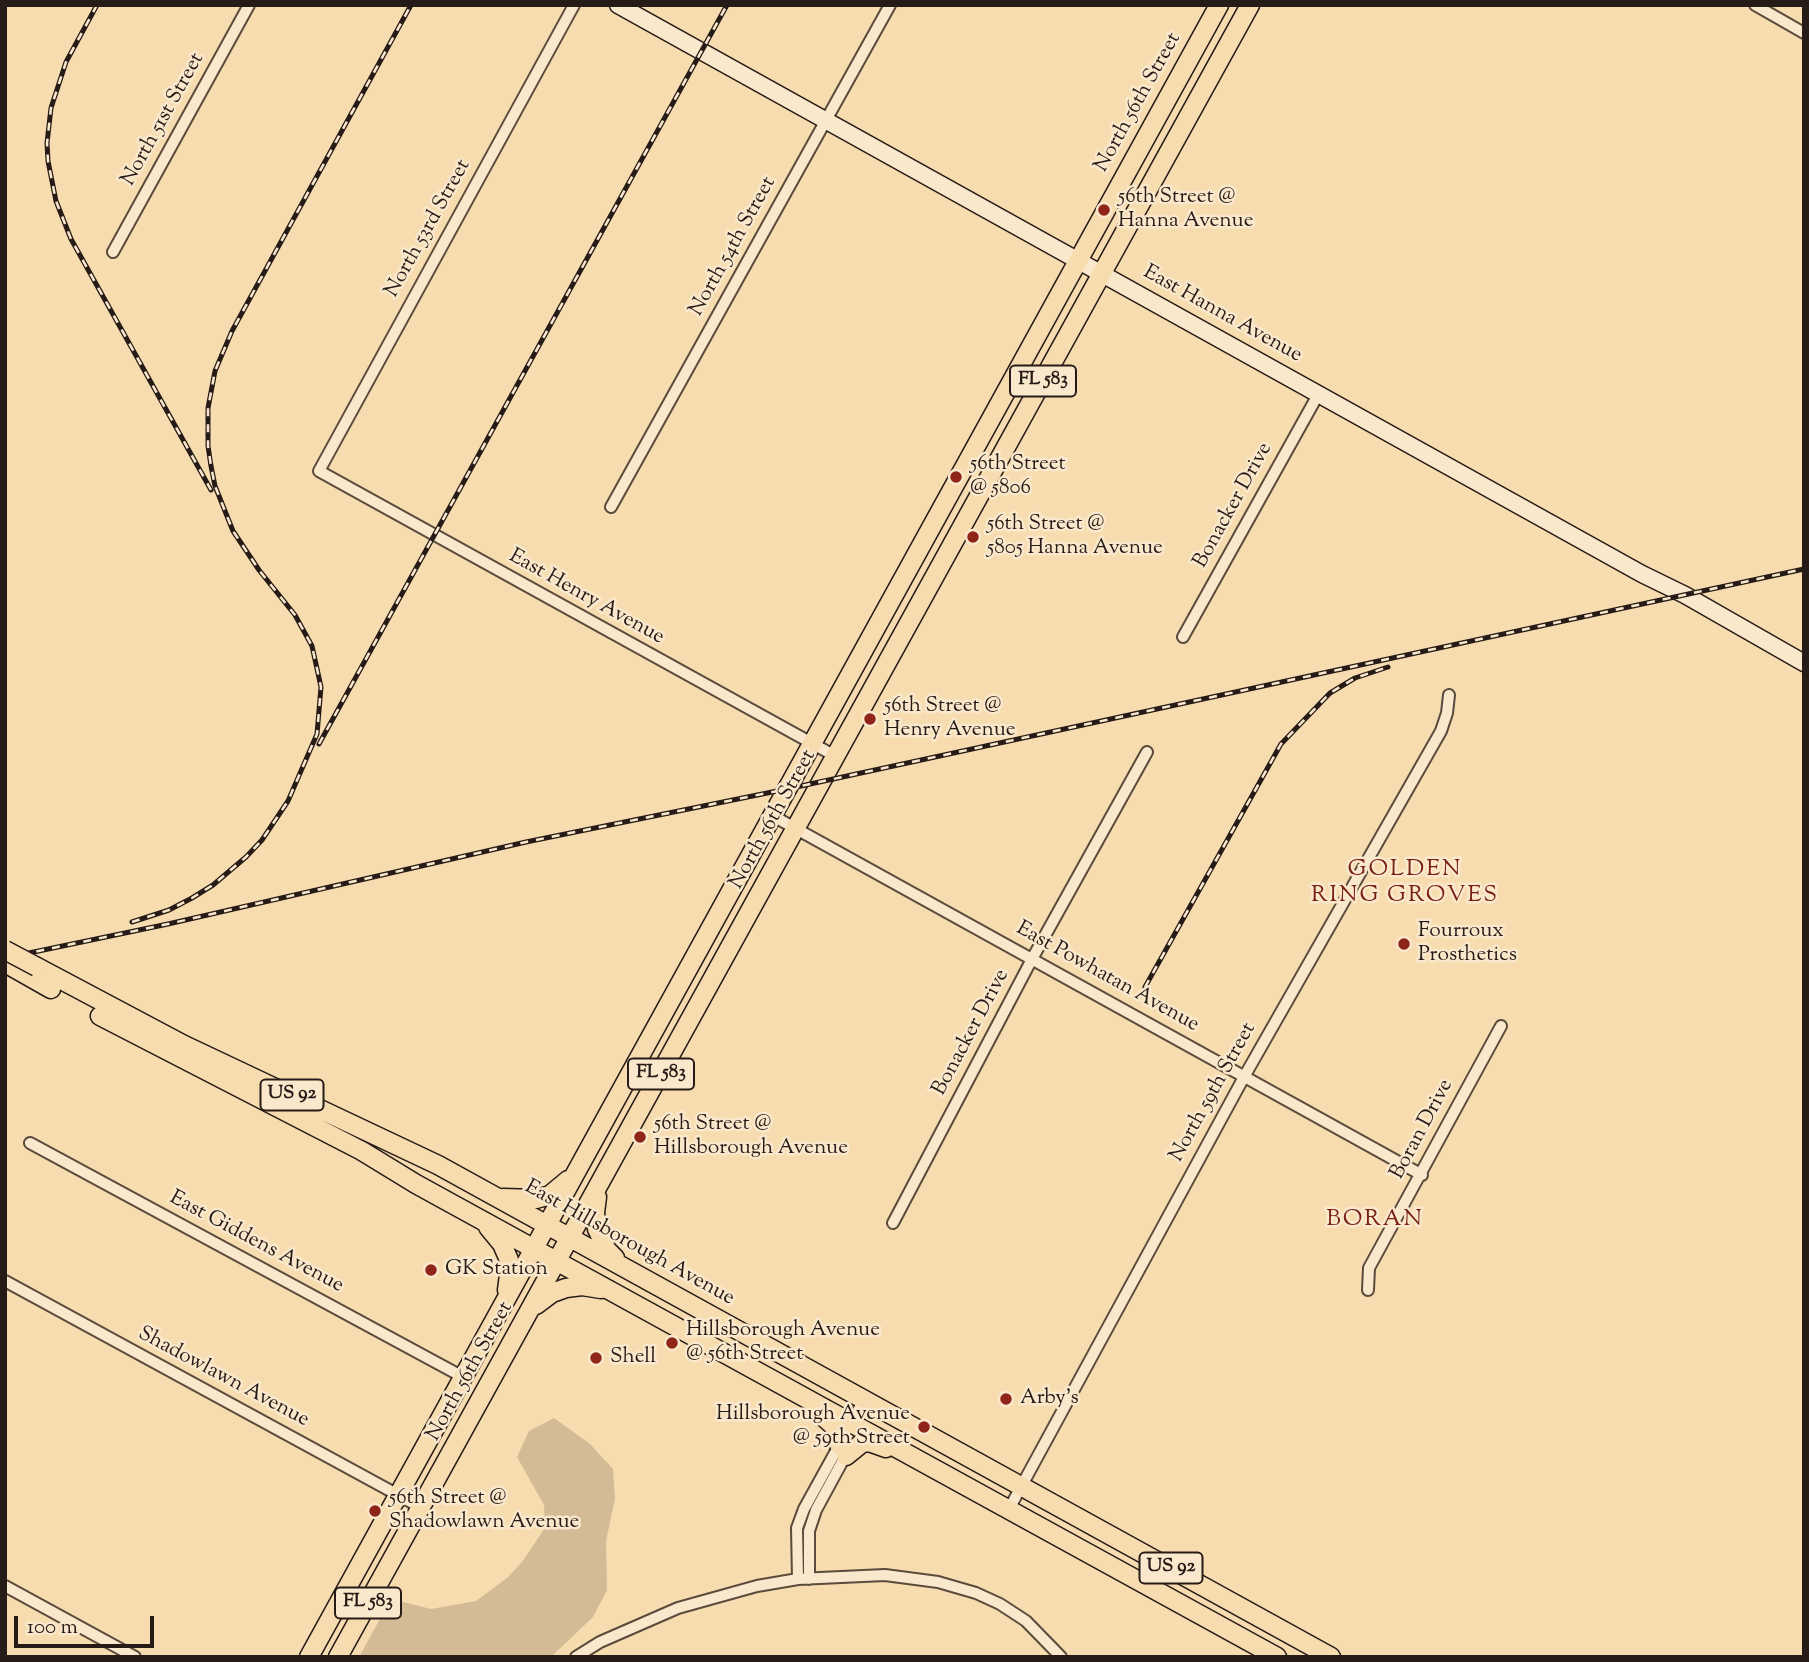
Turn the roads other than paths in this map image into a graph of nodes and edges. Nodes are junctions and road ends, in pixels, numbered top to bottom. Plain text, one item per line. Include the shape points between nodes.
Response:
1 (249, 5) edge
2 (574, 5) edge
3 (618, 5) edge
4 (890, 5) edge
5 (1219, 5) edge
6 (1250, 5) edge
7 (1755, 5) edge
8 (1804, 33) edge
9 (1181, 75) junction
10 (1205, 88) junction
11 (827, 120) junction
12 (113, 252) dead end
13 (1079, 260) junction
14 (1103, 272) junction
15 (1319, 393) junction
16 (319, 471) joint
17 (946, 501) junction
18 (611, 508) dead end
19 (970, 514) junction
20 (1183, 637) dead end
21 (1804, 663) edge
22 (1450, 695) dead end
23 (812, 744) junction
24 (1147, 752) dead end
25 (835, 756) junction
26 (773, 816) junction
27 (796, 828) junction
28 (5, 950) edge
29 (1032, 959) junction
30 (5, 963) edge
31 (31, 970) junction
32 (1501, 1026) dead end
33 (1244, 1077) junction
34 (30, 1143) dead end
35 (1422, 1175) junction
36 (573, 1176) junction
37 (598, 1187) junction
38 (497, 1197) junction
39 (483, 1220) junction
40 (893, 1223) dead end
41 (546, 1224) junction
42 (571, 1237) junction
43 (534, 1248) junction
44 (558, 1261) junction
45 (622, 1265) junction
46 (5, 1281) edge
47 (1368, 1290) dead end
48 (611, 1291) junction
49 (505, 1300) junction
50 (532, 1309) junction
51 (463, 1377) junction
52 (788, 1388) junction
53 (869, 1402) junction
54 (856, 1425) junction
55 (842, 1451) junction
56 (911, 1455) junction
57 (1022, 1485) junction
58 (398, 1494) junction
59 (422, 1508) junction
60 (1009, 1509) junction
61 (804, 1579) junction
62 (5, 1586) edge
63 (1323, 1655) edge
64 (135, 1657) edge
65 (309, 1657) edge
66 (338, 1657) edge
67 (576, 1657) edge
68 (1061, 1657) edge
69 (1277, 1657) edge

1 - 12 street, North 51st Street
2 - 16 street, North 53rd Street
3 - 11 street, East Hanna Avenue
4 - 11 street, North 54th Street
5 - 9 main road, North 56th Street / FL 583
6 - 10 main road, North 56th Street / FL 583
7 - 8 street
9 - 10 main road
9 - 13 main road, North 56th Street / FL 583
10 - 14 main road, North 56th Street / FL 583
11 - 13 street, East Hanna Avenue
11 - 18 street, North 54th Street
13 - 14 street, East Hanna Avenue
13 - 17 main road, North 56th Street / FL 583
14 - 15 street, East Hanna Avenue
14 - 19 main road, North 56th Street / FL 583
15 - 20 street, Bonacker Drive
15 - 21 street, East Hanna Avenue
16 - 23 street, East Henry Avenue
17 - 19 main road
17 - 23 main road, North 56th Street / FL 583
19 - 25 main road, North 56th Street / FL 583
22 - 33 street, North 59th Street via 1441,731
23 - 25 street, East Henry Avenue
23 - 26 main road, North 56th Street / FL 583
24 - 29 street, Bonacker Drive
25 - 27 main road, North 56th Street / FL 583
26 - 27 street, East Powhatan Avenue
26 - 36 main road, North 56th Street / FL 583
27 - 29 street, East Powhatan Avenue
27 - 37 main road, North 56th Street / FL 583
28 - 31 main road, East Hillsborough Avenue / US 92, bridge
29 - 33 street, East Powhatan Avenue
29 - 40 street, Bonacker Drive
30 - 31 main road, East Hillsborough Avenue / US 92
31 - 38 main road, East Hillsborough Avenue / US 92
31 - 39 main road, East Hillsborough Avenue / US 92 via 118,1026 362,1151
32 - 35 street, Boran Drive
33 - 35 street, East Powhatan Avenue
33 - 57 street, North 59th Street
34 - 51 street, East Giddens Avenue
35 - 47 street, Boran Drive via 1369,1268
36 - 38 main road via 550,1195 536,1199
36 - 41 main road, North 56th Street / FL 583
37 - 42 main road, North 56th Street / FL 583
37 - 45 main road via 597,1228 607,1250
38 - 41 main road, East Hillsborough Avenue / US 92
39 - 43 main road, East Hillsborough Avenue / US 92
39 - 49 main road via 509,1260
41 - 42 main road, East Hillsborough Avenue / US 92
41 - 43 main road, North 56th Street / FL 583
42 - 44 main road, North 56th Street / FL 583
42 - 45 main road, East Hillsborough Avenue / US 92
43 - 44 main road, East Hillsborough Avenue / US 92
43 - 49 main road, North 56th Street / FL 583
44 - 48 main road, East Hillsborough Avenue / US 92
44 - 50 main road, North 56th Street / FL 583
45 - 53 main road, East Hillsborough Avenue / US 92
46 - 58 street, Shadowlawn Avenue
48 - 50 main road via 566,1288
48 - 52 main road, East Hillsborough Avenue / US 92
49 - 51 main road, North 56th Street / FL 583
50 - 59 main road, North 56th Street / FL 583
51 - 58 main road, North 56th Street / FL 583
52 - 54 main road, East Hillsborough Avenue / US 92
52 - 55 main road via 830,1420
53 - 54 street
53 - 57 main road, East Hillsborough Avenue / US 92
54 - 55 street
54 - 56 main road, East Hillsborough Avenue / US 92
55 - 56 main road via 869,1442
55 - 61 street via 804,1509 797,1528
56 - 60 main road, East Hillsborough Avenue / US 92
57 - 60 street, North 59th Street
57 - 63 main road, East Hillsborough Avenue / US 92
58 - 59 street, Shadowlawn Avenue
58 - 65 main road, North 56th Street / FL 583
59 - 66 main road, North 56th Street / FL 583
60 - 69 main road, East Hillsborough Avenue / US 92
61 - 67 street via 757,1586 678,1608
61 - 68 street via 906,1576 957,1587 1011,1610
62 - 64 street

